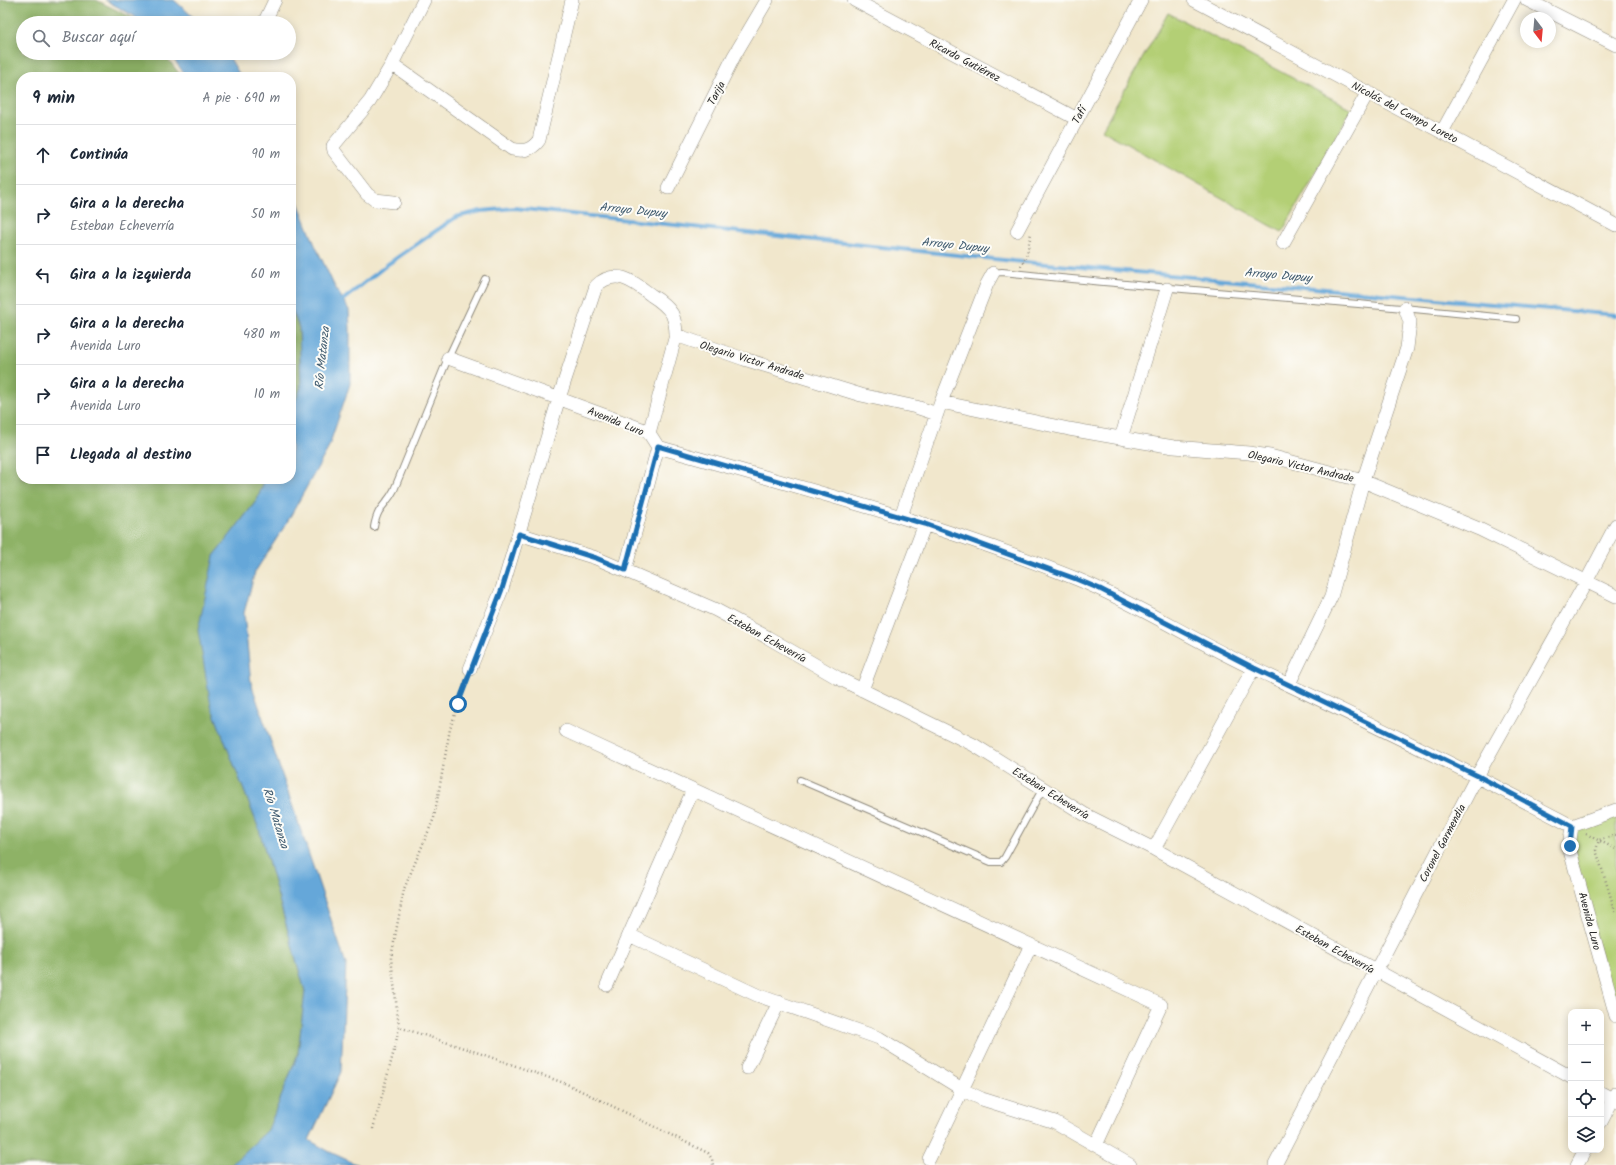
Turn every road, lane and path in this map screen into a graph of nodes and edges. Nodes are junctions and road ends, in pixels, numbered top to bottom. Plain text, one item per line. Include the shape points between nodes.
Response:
1 (424, 0) edge
2 (571, 0) edge
3 (767, 0) edge
4 (854, 0) edge
5 (1141, 0) edge
6 (1194, 0) edge
7 (1514, 0) edge
8 (1527, 0) edge
9 (271, 1) edge
10 (266, 16) edge
11 (1616, 46) edge
12 (392, 64) junction
13 (1368, 92) junction
14 (1077, 119) junction
15 (1442, 132) junction
16 (668, 188) dead end
17 (394, 202) dead end
18 (1616, 225) edge
19 (1018, 231) dead end
20 (1283, 243) dead end
21 (1027, 254) dead end
22 (1020, 268) dead end
23 (994, 273) joint
24 (485, 279) dead end
25 (1167, 288) junction
26 (1405, 308) junction
27 (1516, 319) dead end
28 (676, 335) junction
29 (448, 358) junction
30 (558, 398) junction
31 (942, 402) junction
32 (937, 414) junction
33 (649, 433) junction
34 (1121, 438) junction
35 (658, 446) junction
36 (1363, 481) junction
37 (901, 516) junction
38 (925, 524) junction
39 (1616, 525) edge
40 (374, 527) dead end
41 (519, 534) junction
42 (625, 570) junction
43 (1587, 580) junction
44 (1616, 596) edge
45 (1254, 668) junction
46 (470, 669) joint
47 (1289, 684) junction
48 (862, 690) junction
49 (566, 731) dead end
50 (1478, 776) junction
51 (800, 780) dead end
52 (1043, 788) junction
53 (693, 790) junction
54 (1616, 810) edge
55 (1572, 826) junction
56 (1616, 835) edge
57 (1599, 840) junction
58 (1154, 849) junction
59 (1616, 850) edge
60 (1616, 914) edge
61 (629, 935) junction
62 (1031, 945) junction
63 (1375, 971) junction
64 (607, 985) dead end
65 (780, 1002) junction
66 (1616, 1016) edge
67 (399, 1027) junction
68 (747, 1068) dead end
69 (1568, 1075) edge
70 (962, 1089) junction
71 (1604, 1094) edge
72 (1615, 1098) edge
73 (1604, 1117) edge
74 (373, 1129) dead end
75 (1096, 1145) junction
76 (1583, 1153) edge
77 (929, 1159) dead end
78 (1281, 1163) edge
79 (713, 1165) edge
80 (1130, 1165) edge
81 (1577, 1165) edge

1 - 12 street
2 - 12 street via 539,140 535,146 527,150 512,148
3 - 16 street, Tarija via 734,56
4 - 14 street, Ricardo Gutiérrez
5 - 14 street, Tafí
6 - 13 street, Nicolás del Campo Loreto
7 - 15 street
8 - 11 street
9 - 10 street
12 - 17 street via 370,101 334,146 334,151 367,194 375,200
13 - 15 street, Nicolás del Campo Loreto
13 - 20 street
14 - 19 street, Tafí
15 - 18 street, Nicolás del Campo Loreto
21 - 22 path
23 - 25 lane
23 - 31 street via 987,284
24 - 29 lane
25 - 26 lane
25 - 34 street
26 - 27 lane
26 - 36 street via 1410,322 1407,348
28 - 30 street via 676,324 663,304 630,280 622,277 608,278 596,286
28 - 32 street, Olegario Victor Andrade via 737,357 877,400 916,407
28 - 33 street
29 - 30 street, Avenida Luro
29 - 40 lane via 394,490 380,508
30 - 33 street, Avenida Luro
30 - 41 street
31 - 32 street
31 - 34 street, Olegario Victor Andrade
32 - 37 street
33 - 35 street, Avenida Luro
34 - 36 street, Olegario Victor Andrade via 1174,447 1263,455
35 - 37 street
35 - 42 street
36 - 43 street, Olegario Victor Andrade via 1473,526
36 - 47 street via 1331,597
37 - 38 street
38 - 45 street via 1100,589
38 - 48 street
39 - 43 street, Coronel Garmendia
41 - 42 street, Esteban Echeverría via 596,558
41 - 46 street via 502,589
42 - 48 street, Esteban Echeverría via 728,615
43 - 44 street, Olegario Victor Andrade
43 - 50 street, Coronel Garmendia
45 - 47 street
45 - 58 street
46 - 67 path via 450,729 434,818 404,889 391,958
47 - 50 street
48 - 52 street, Esteban Echeverría via 974,745
49 - 53 street
50 - 55 street
50 - 63 street, Coronel Garmendia
51 - 52 lane via 991,862 1000,862 1005,857
52 - 58 street, Esteban Echeverría via 1105,826
53 - 61 street
53 - 62 street
54 - 55 street
55 - 57 path
55 - 66 street, Avenida Luro via 1570,846
56 - 57 path
57 - 59 path
57 - 60 path via 1596,850
58 - 63 street, Esteban Echeverría
61 - 64 street
61 - 65 street via 757,995
62 - 70 street
62 - 75 street via 1161,1005
63 - 69 street, Esteban Echeverría
63 - 78 street, Coronel Garmendia
65 - 68 street
65 - 70 street via 879,1038
67 - 74 path
67 - 79 path via 568,1084 708,1153
70 - 75 street via 982,1099 1055,1122
70 - 77 street
71 - 72 street
72 - 73 street
75 - 80 street
76 - 81 street

